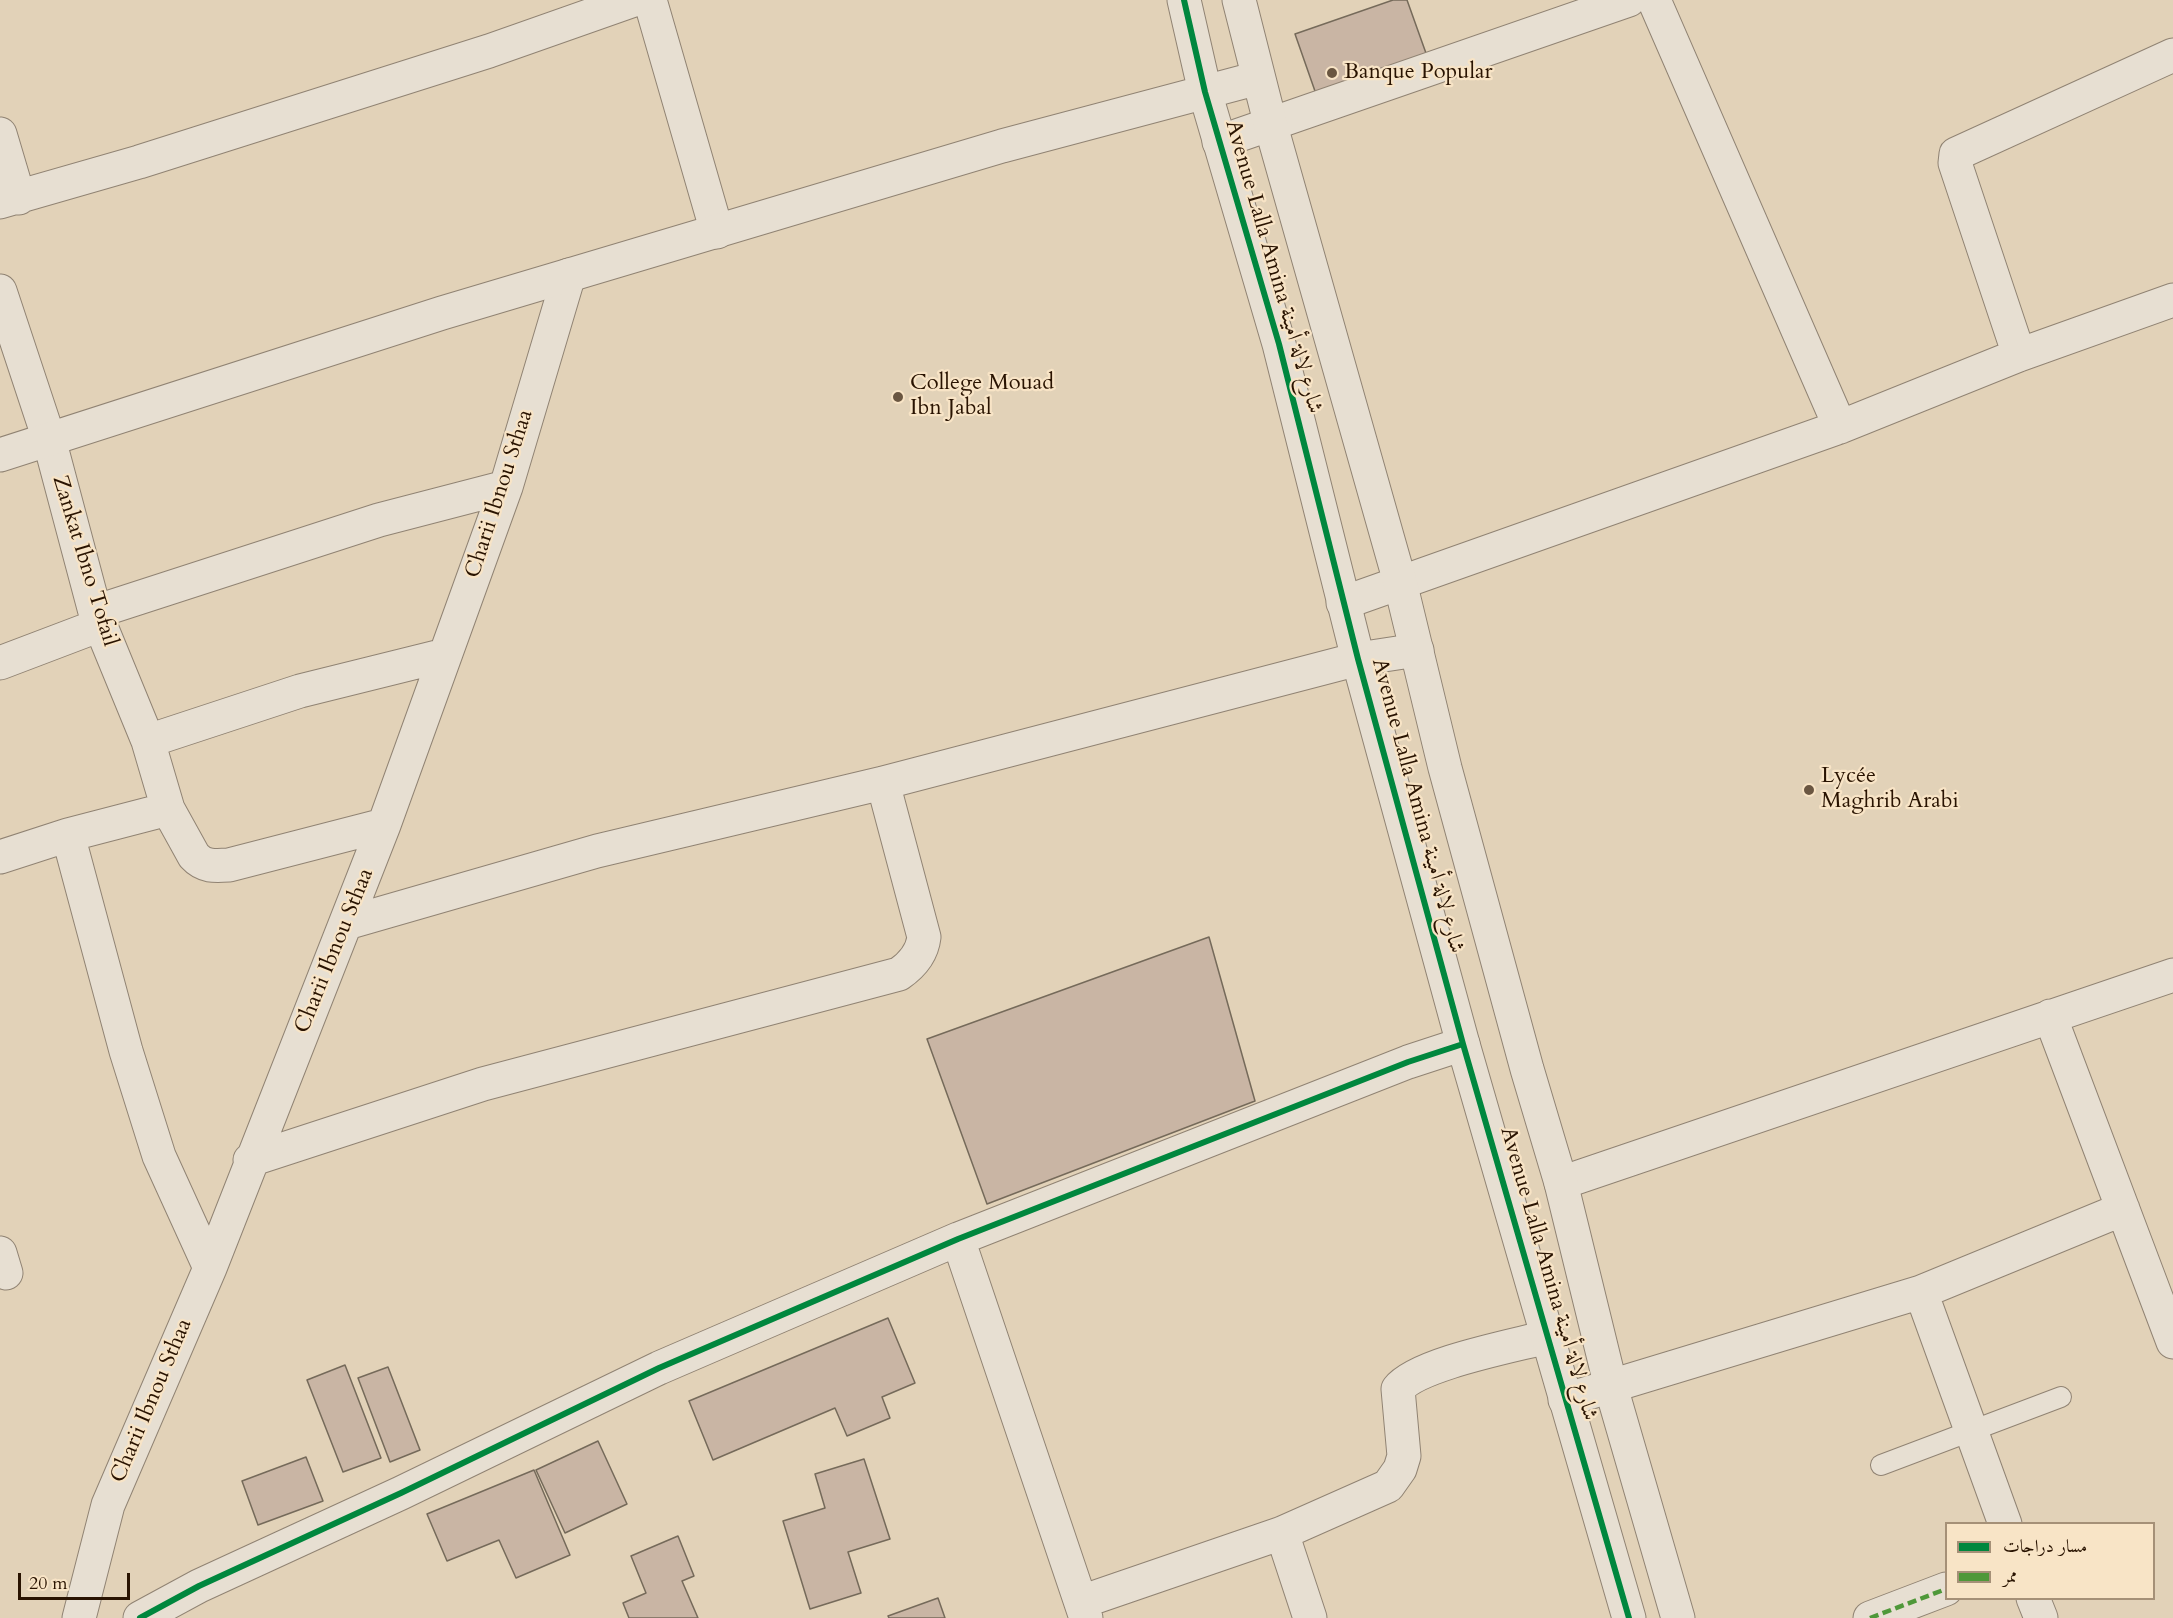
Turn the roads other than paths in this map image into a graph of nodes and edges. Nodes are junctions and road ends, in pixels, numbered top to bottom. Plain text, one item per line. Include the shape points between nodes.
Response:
1 (634, 0) edge
2 (650, 0) edge
3 (1184, 0) edge
4 (1239, 0) edge
5 (1629, 0) edge
6 (1654, 0) edge
7 (2173, 56) edge
8 (1258, 78) junction
9 (1205, 92) junction
10 (1271, 126) junction
11 (0, 134) edge
12 (1219, 142) junction
13 (10, 200) edge
14 (717, 232) junction
15 (569, 275) junction
16 (0, 291) edge
17 (2173, 300) edge
18 (2019, 355) junction
19 (1840, 427) junction
20 (49, 440) junction
21 (0, 454) edge
22 (506, 487) junction
23 (1400, 582) junction
24 (1343, 603) junction
25 (97, 619) junction
26 (1417, 650) junction
27 (445, 655) junction
28 (1358, 659) junction
29 (0, 663) edge
30 (148, 741) junction
31 (883, 783) junction
32 (168, 809) junction
33 (384, 825) junction
34 (68, 835) junction
35 (0, 857) edge
36 (347, 923) junction
37 (2173, 975) edge
38 (2050, 1016) junction
39 (1463, 1044) junction
40 (250, 1160) junction
41 (1561, 1183) junction
42 (2123, 1209) junction
43 (958, 1239) junction
44 (210, 1268) junction
45 (1921, 1292) junction
46 (1547, 1337) junction
47 (2173, 1341) edge
48 (1611, 1387) junction
49 (2061, 1397) dead end
50 (1565, 1400) junction
51 (1971, 1431) junction
52 (1881, 1465) dead end
53 (2004, 1522) edge
54 (1282, 1533) junction
55 (1945, 1590) edge
56 (2033, 1600) edge
57 (1084, 1610) edge
58 (78, 1618) edge
59 (140, 1618) edge
60 (1310, 1618) edge
61 (1629, 1618) edge
62 (1678, 1618) edge
63 (1870, 1618) edge
64 (2041, 1618) edge

1 - 13 street via 489,51
2 - 14 street
3 - 9 street, Avenue Lalla Amina شارع لالة أمينة
4 - 8 street, Avenue Lalla Amina شارع لالة أمينة
5 - 10 street
6 - 19 street
7 - 18 street via 1956,154 1955,163
8 - 9 street
8 - 10 street, Avenue Lalla Amina شارع لالة أمينة
9 - 12 street, Avenue Lalla Amina شارع لالة أمينة
9 - 14 street via 1002,146
10 - 12 street
10 - 23 street, Avenue Lalla Amina شارع لالة أمينة
11 - 13 street
12 - 24 street, Avenue Lalla Amina شارع لالة أمينة via 1279,344
14 - 15 street
15 - 20 street
15 - 22 street, Charii Ibnou Sthaa
16 - 20 street, Zankat Ibno Tofail
17 - 18 street
18 - 19 street
19 - 23 street
20 - 21 street
20 - 25 street, Zankat Ibno Tofail
22 - 25 street via 379,520
22 - 27 street, Charii Ibnou Sthaa
23 - 24 street
23 - 26 street, Avenue Lalla Amina شارع لالة أمينة
24 - 28 street, Avenue Lalla Amina شارع لالة أمينة
25 - 29 street
25 - 30 street, Zankat Ibno Tofail
26 - 28 street
26 - 41 street, Avenue Lalla Amina شارع لالة أمينة via 1506,991
27 - 30 street via 300,691
27 - 33 street, Charii Ibnou Sthaa
28 - 31 street
28 - 39 street, Avenue Lalla Amina شارع لالة أمينة
30 - 32 street, Zankat Ibno Tofail
31 - 36 street via 597,851
31 - 40 street via 924,937 921,951 899,974 483,1084
32 - 33 street, Zankat Ibno Tofail via 199,863 209,866 229,865
32 - 34 street
33 - 36 street, Charii Ibnou Sthaa
34 - 35 street
34 - 44 street via 126,1051 159,1156
36 - 40 street, Charii Ibnou Sthaa
37 - 38 street
38 - 41 street
38 - 42 street
39 - 43 street via 1408,1062
39 - 46 street, Avenue Lalla Amina شارع لالة أمينة
40 - 44 street, Charii Ibnou Sthaa
41 - 48 street, Avenue Lalla Amina شارع لالة أمينة
42 - 45 street
42 - 47 street
43 - 57 street
43 - 59 street via 659,1368 199,1586
44 - 58 street, Charii Ibnou Sthaa via 108,1505
45 - 48 street
45 - 51 street
46 - 50 street, Avenue Lalla Amina شارع لالة أمينة
46 - 54 street via 1421,1371 1402,1383 1398,1389 1404,1456 1388,1486
48 - 50 street
48 - 62 street, Avenue Lalla Amina شارع لالة أمينة
49 - 51 lane
50 - 61 street, Avenue Lalla Amina شارع لالة أمينة
51 - 52 lane
51 - 53 street
54 - 57 street
54 - 60 street
55 - 63 street
56 - 64 street

